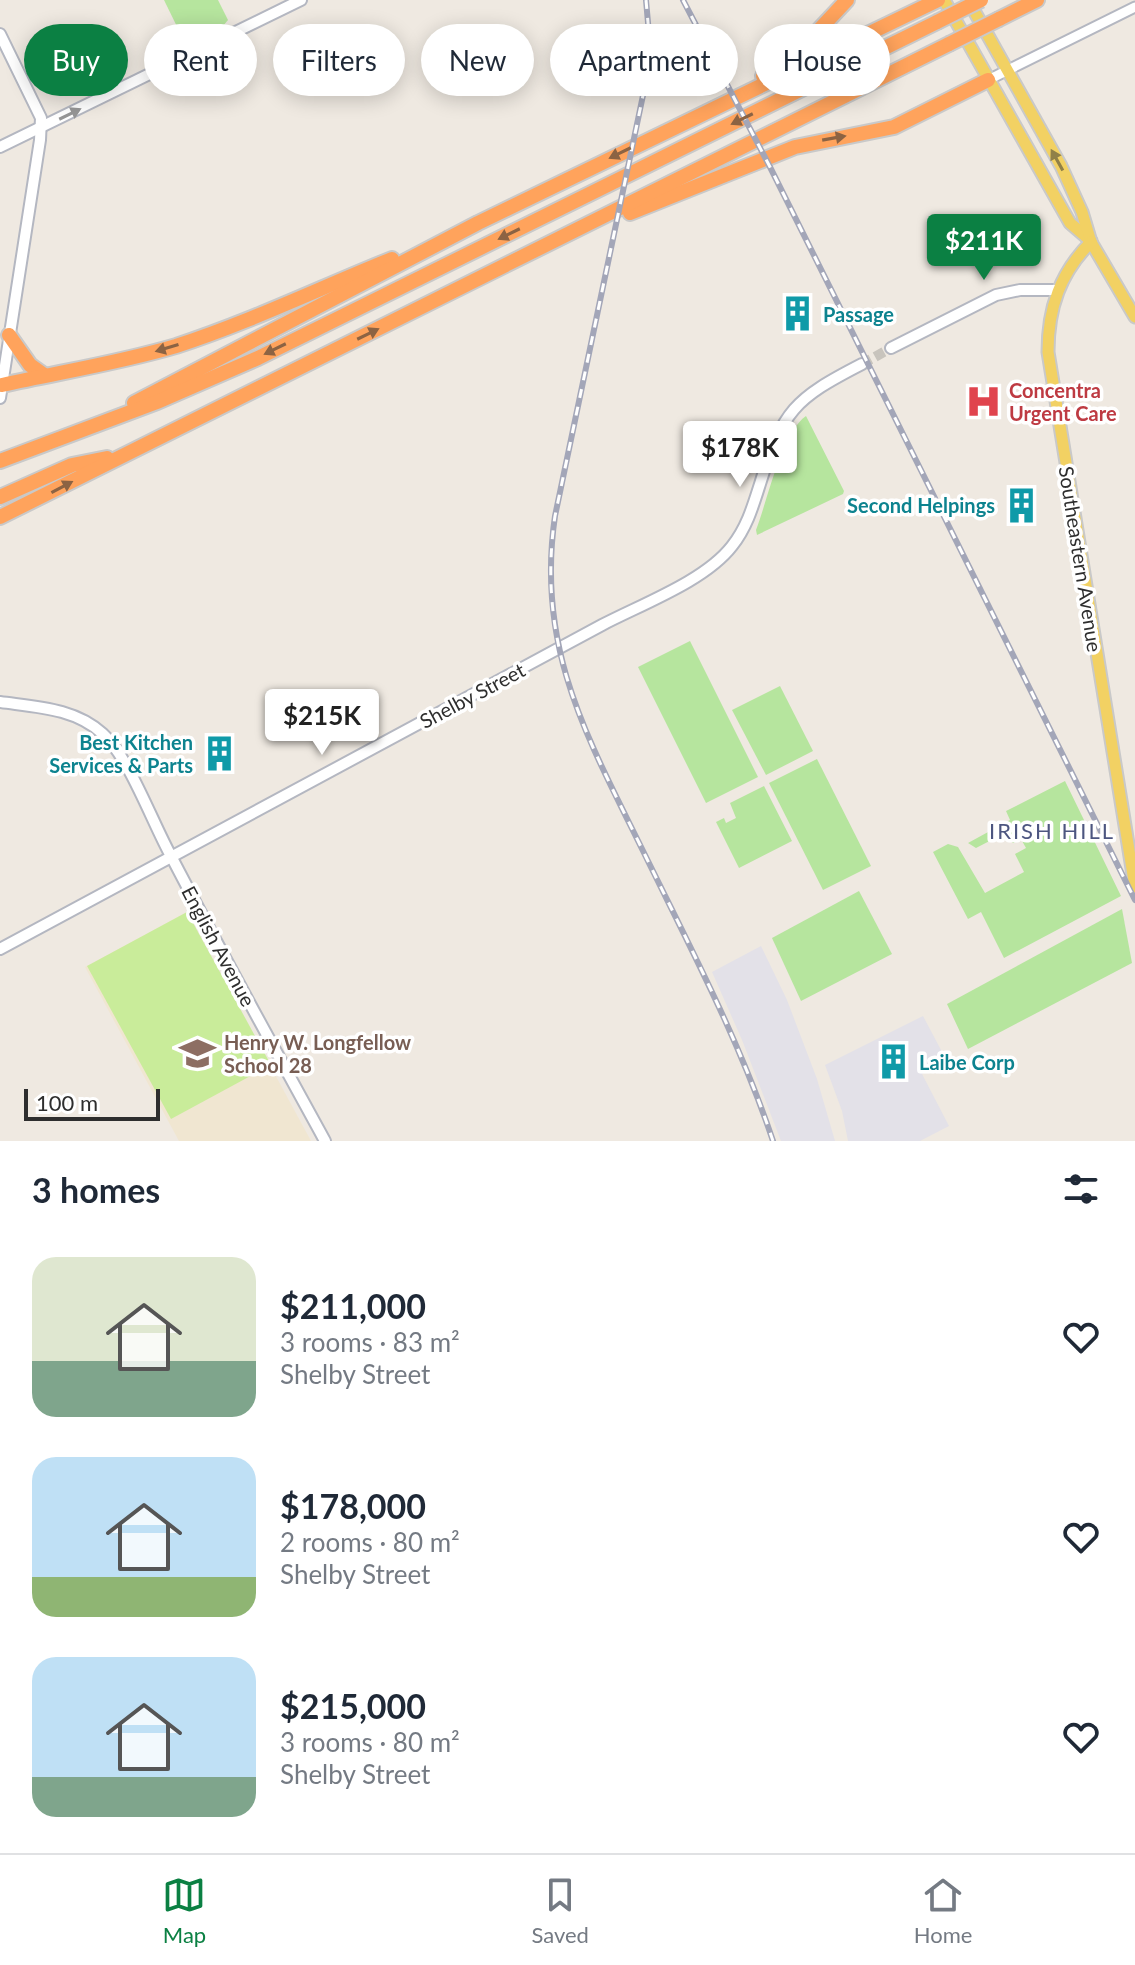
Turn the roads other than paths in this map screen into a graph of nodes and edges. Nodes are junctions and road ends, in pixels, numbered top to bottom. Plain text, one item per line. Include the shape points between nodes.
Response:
1 (301, 0) edge
2 (847, 0) edge
3 (944, 0) edge
4 (968, 0) edge
5 (981, 0) edge
6 (1037, 0) edge
7 (933, 3) edge
8 (1135, 7) edge
9 (0, 34) edge
10 (1007, 70) junction
11 (988, 80) junction
12 (690, 118) junction
13 (41, 127) junction
14 (0, 147) edge
15 (478, 223) junction
16 (573, 233) junction
17 (1091, 242) junction
18 (1057, 290) junction
19 (1135, 317) edge
20 (9, 335) junction
21 (891, 348) tunnel mouth
22 (862, 364) tunnel mouth
23 (44, 375) junction
24 (1, 391) edge
25 (70, 436) junction
26 (123, 455) junction
27 (0, 461) edge
28 (0, 497) edge
29 (0, 517) edge
30 (0, 702) edge
31 (171, 857) junction
32 (1135, 887) edge
33 (0, 949) edge
34 (325, 1141) edge

13 -> 1 main road
2 - 12 highway via 790,57
3 - 11 main road
4 - 10 main road
5 -> 25 highway, bridge via 258,358
6 - 16 highway, bridge
7 - 12 highway
8 - 10 street
9 - 13 main road
10 - 11 street
17 -> 10 main road via 1065,175
16 -> 11 highway via 795,147 894,127
11 - 17 main road via 1070,223
12 -> 15 highway
13 - 14 main road
13 - 20 main road
15 -> 23 highway via 221,330 126,359
15 - 25 highway
26 -> 16 highway
17 - 18 main road, Southeastern Avenue via 1074,259
17 - 19 main road
18 - 21 main road via 996,295
18 - 32 main road, Southeastern Avenue via 1049,359
20 - 23 highway
20 - 24 main road
22 - 31 main road, Shelby Street via 815,389 788,417 770,450 743,529 703,573
23 - 24 highway
25 - 27 highway
26 - 28 highway via 72,465
29 -> 26 highway
30 - 31 main road, English Avenue via 60,711 95,728 116,749
31 - 33 main road, Shelby Street
31 - 34 main road, English Avenue

